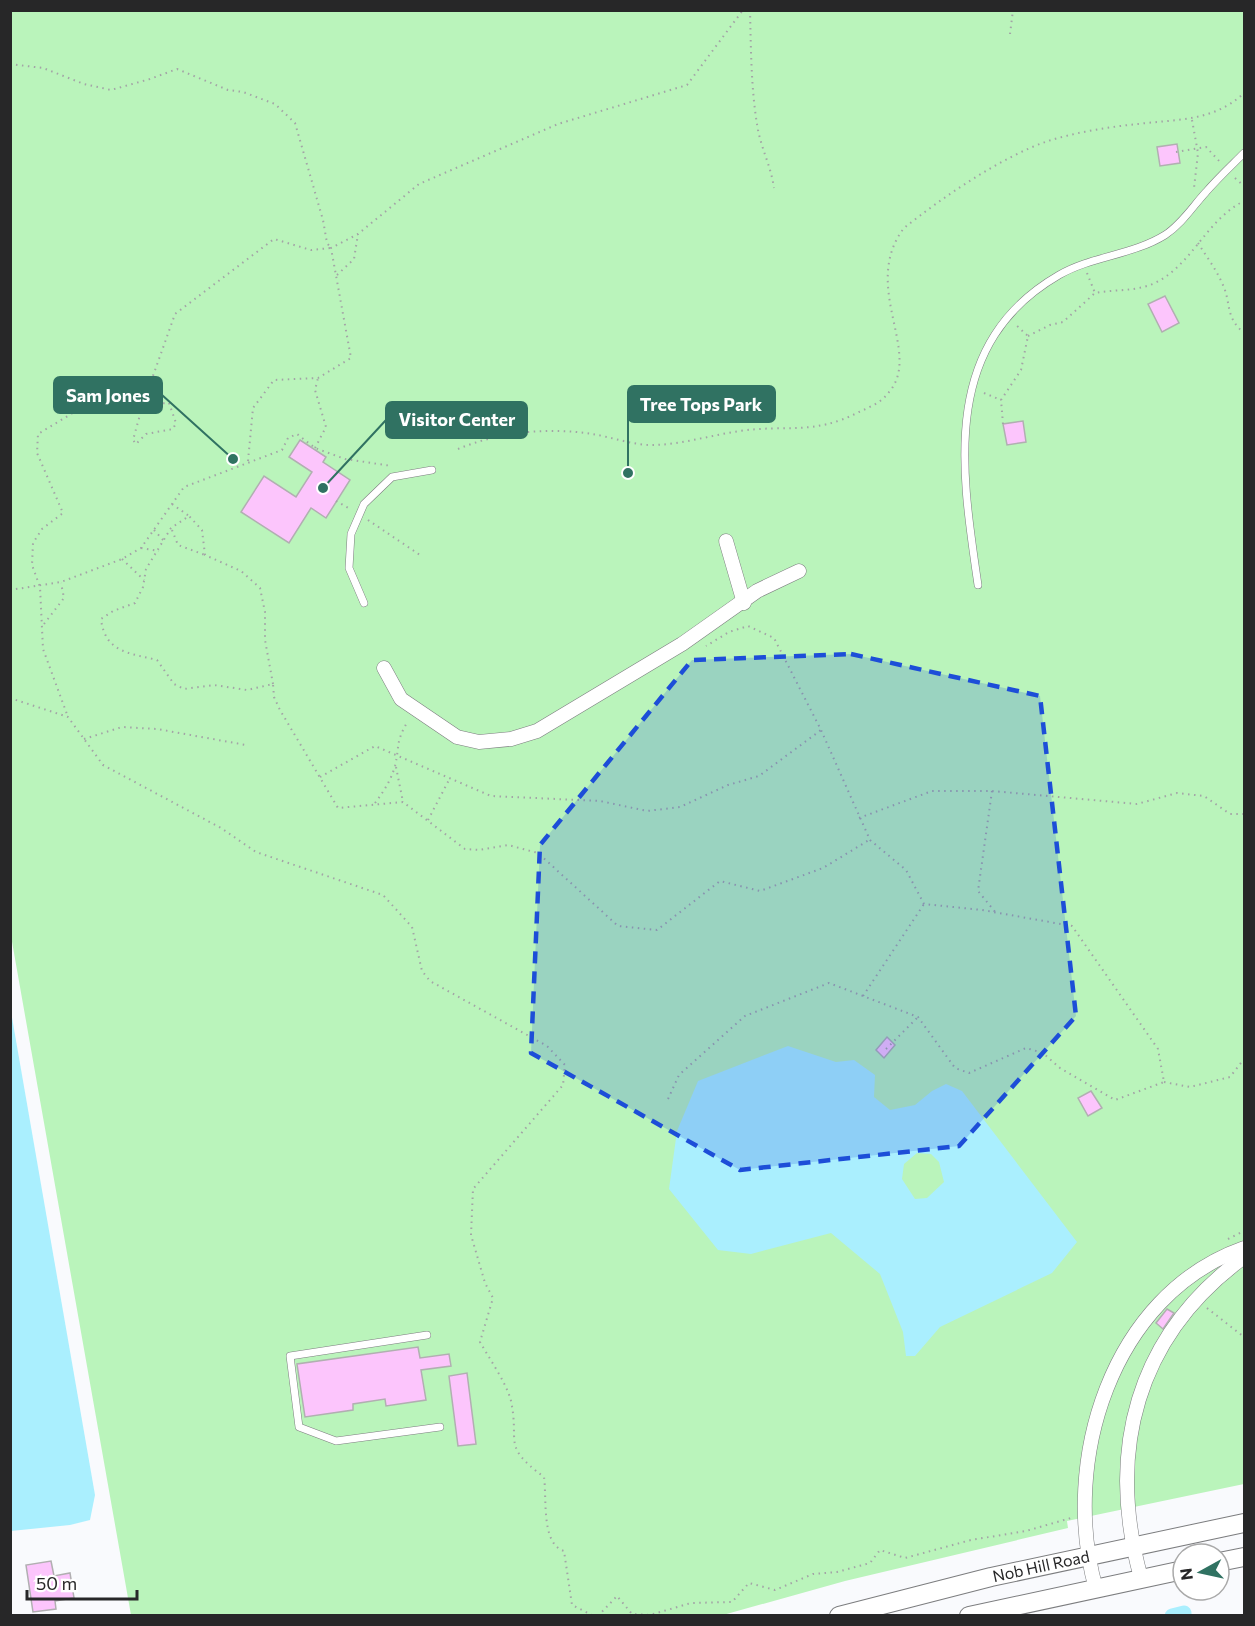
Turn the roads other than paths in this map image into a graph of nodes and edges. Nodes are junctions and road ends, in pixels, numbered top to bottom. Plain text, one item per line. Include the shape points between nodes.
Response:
1 (1245, 153) edge
2 (432, 470) dead end
3 (726, 541) dead end
4 (800, 571) dead end
5 (978, 585) dead end
6 (364, 603) dead end
7 (744, 603) junction
8 (384, 668) dead end
9 (1245, 1248) edge
10 (1245, 1257) edge
11 (427, 1335) dead end
12 (440, 1427) dead end
13 (1245, 1523) edge
14 (1132, 1546) junction
15 (1087, 1557) junction
16 (1171, 1572) edge
17 (1141, 1578) junction
18 (1096, 1589) junction
19 (839, 1616) edge
20 (969, 1616) edge

1 - 5 lane via 1165,235 1082,263 1043,285 998,326 967,406 963,444
2 - 6 lane via 392,477 364,504 351,534 349,568
3 - 7 street
4 - 7 street via 775,580
7 - 8 street via 537,731 511,739 479,742 457,737 401,699
9 - 15 street via 1221,1257 1189,1277 1158,1304 1135,1334 1099,1406 1083,1488
10 - 14 street via 1214,1279 1177,1321 1140,1391 1129,1437
11 - 12 lane via 290,1356 299,1426 336,1441
13 - 14 main road, Nob Hill Road
14 - 15 main road, Nob Hill Road
14 - 17 street
15 - 18 street
15 - 19 main road, Nob Hill Road
16 - 17 main road, Nob Hill Road
17 - 18 main road, Nob Hill Road
18 - 20 main road, Nob Hill Road

